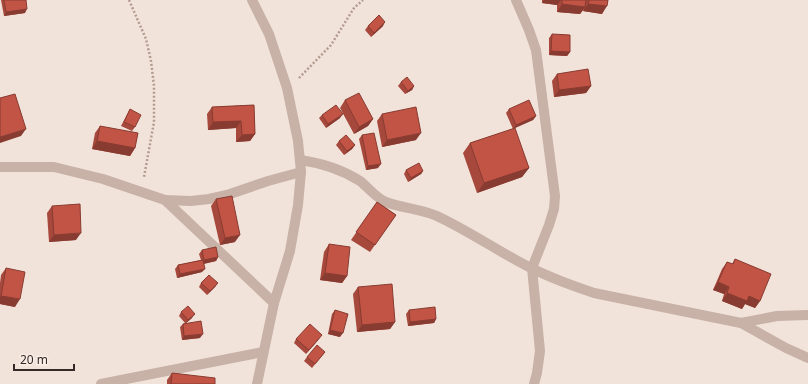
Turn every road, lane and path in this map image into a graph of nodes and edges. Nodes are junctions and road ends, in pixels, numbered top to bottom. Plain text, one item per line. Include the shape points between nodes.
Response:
1 (129, 0) edge
2 (252, 0) edge
3 (363, 0) edge
4 (516, 0) edge
5 (287, 88) junction
6 (300, 160) junction
7 (0, 166) edge
8 (301, 172) junction
9 (141, 191) junction
10 (165, 200) junction
11 (532, 268) junction
12 (274, 303) junction
13 (808, 315) edge
14 (741, 322) junction
15 (264, 352) junction
16 (808, 358) edge
17 (101, 384) edge
18 (257, 384) edge
19 (534, 384) edge

1 - 9 path via 146,39 154,86 154,122
2 - 5 street via 270,34
3 - 5 path via 354,8 331,45
4 - 11 street via 536,50 555,196 550,225
5 - 6 street
6 - 8 street
6 - 11 street via 333,167 360,182 377,197 440,217
7 - 9 street via 54,167
8 - 10 street via 209,199
8 - 12 street via 290,251
9 - 10 street
10 - 12 street
11 - 14 street via 594,292
11 - 19 street via 540,351
12 - 15 street
13 - 14 street via 777,316
14 - 16 street
15 - 17 street
15 - 18 street

